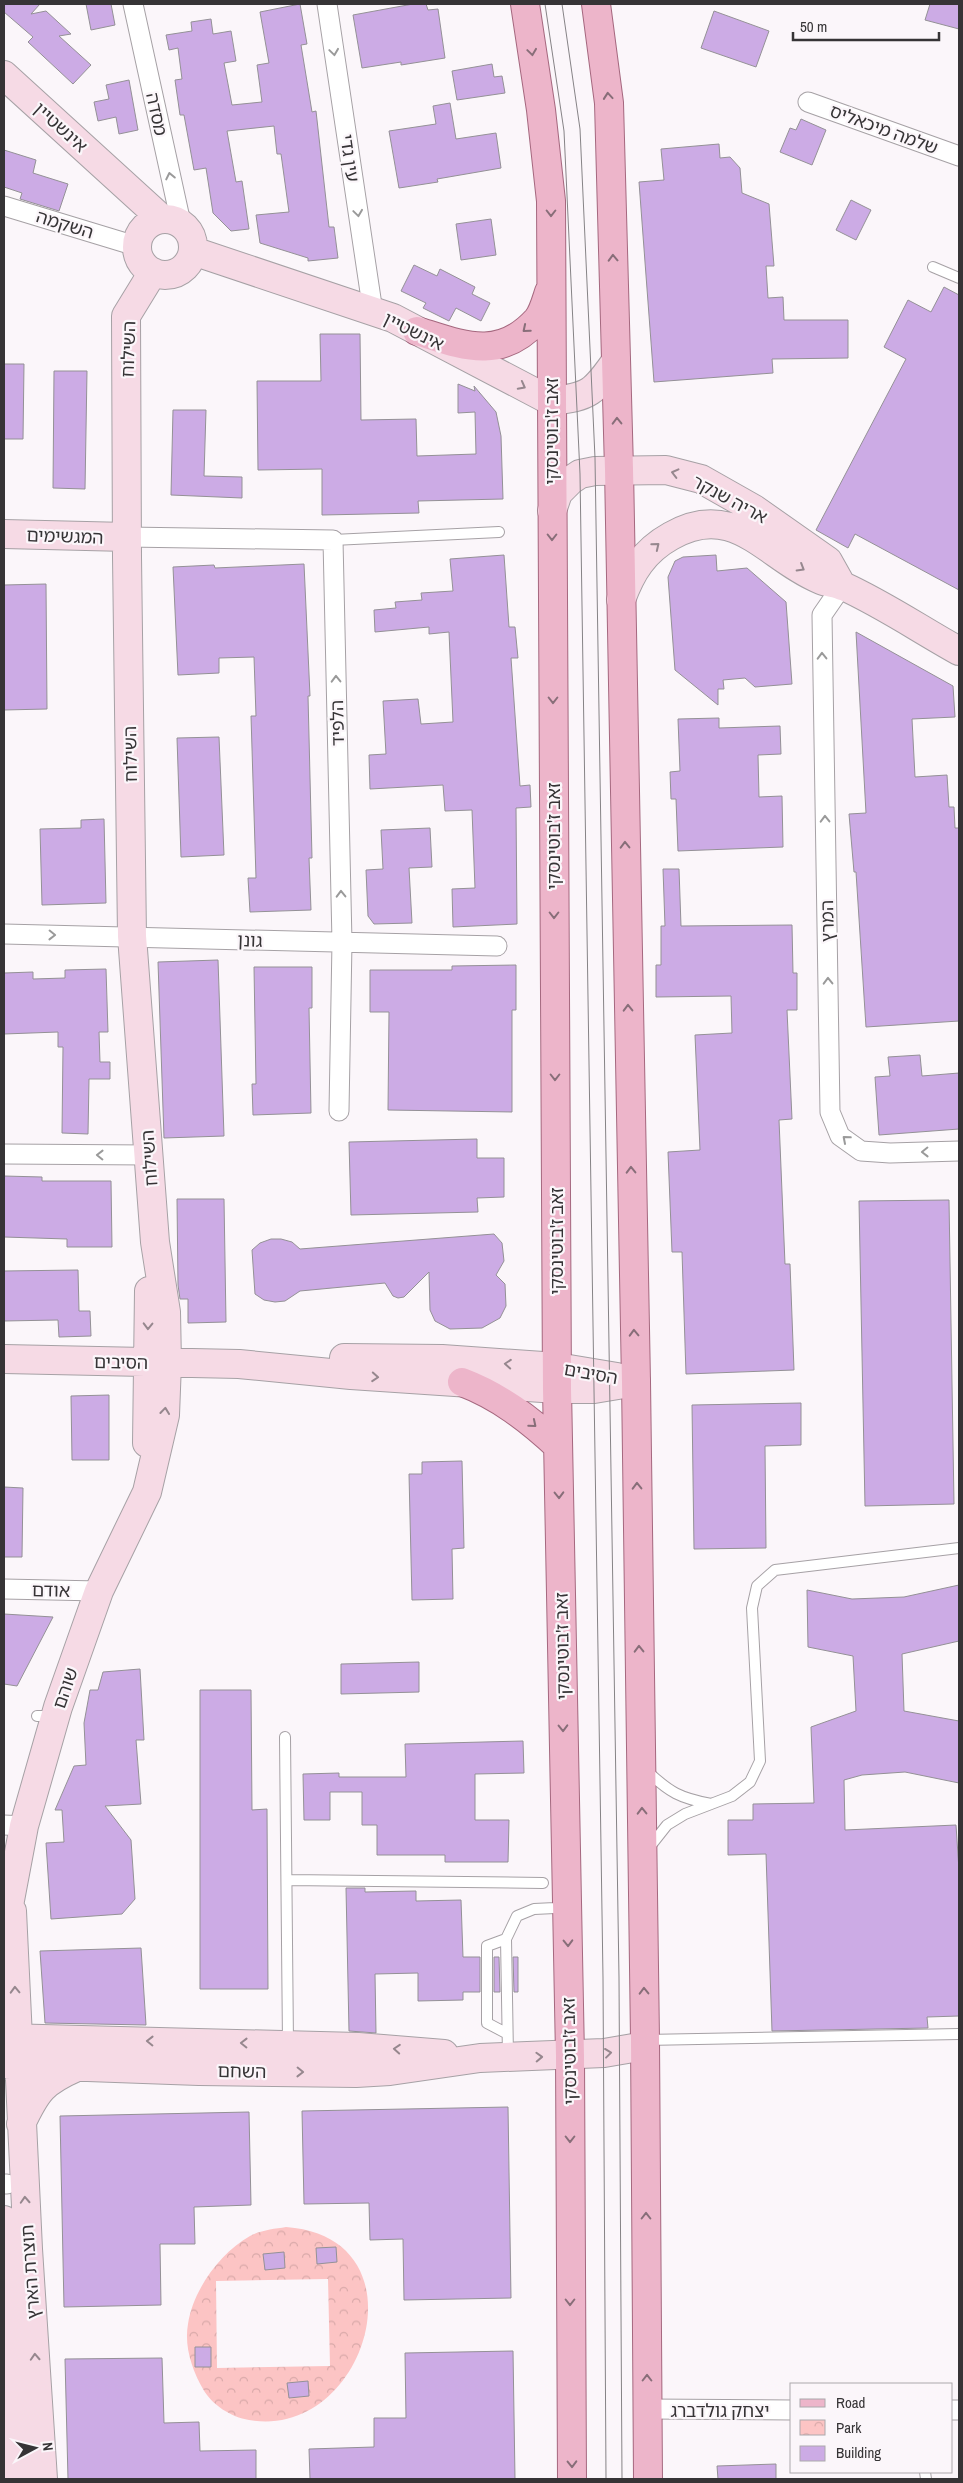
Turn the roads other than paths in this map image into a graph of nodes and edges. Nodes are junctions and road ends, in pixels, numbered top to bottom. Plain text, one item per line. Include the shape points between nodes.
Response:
1 (133, 4) edge
2 (327, 4) edge
3 (525, 4) edge
4 (596, 4) edge
5 (4, 75) edge
6 (808, 102) dead end
7 (959, 156) edge
8 (4, 206) edge
9 (171, 221) junction
10 (126, 243) dead end
11 (193, 251) junction
12 (933, 267) dead end
13 (152, 272) junction
14 (959, 278) edge
15 (551, 288) junction
16 (373, 312) junction
17 (417, 331) junction
18 (616, 360) junction
19 (551, 401) junction
20 (619, 469) junction
21 (552, 511) junction
22 (499, 532) dead end
23 (4, 534) edge
24 (127, 537) junction
25 (333, 540) junction
26 (842, 586) junction
27 (621, 600) junction
28 (959, 651) edge
29 (4, 934) edge
30 (132, 936) junction
31 (342, 942) junction
32 (496, 946) dead end
33 (340, 1111) dead end
34 (959, 1151) edge
35 (4, 1154) edge
36 (149, 1155) junction
37 (4, 1359) edge
38 (157, 1362) junction
39 (239, 1364) junction
40 (557, 1378) junction
41 (462, 1382) junction
42 (636, 1382) junction
43 (558, 1446) junction
44 (959, 1548) edge
45 (4, 1589) edge
46 (99, 1591) junction
47 (285, 1737) dead end
48 (641, 1765) junction
49 (712, 1804) junction
50 (14, 1825) edge
51 (642, 1857) junction
52 (287, 1880) junction
53 (543, 1883) dead end
54 (12, 1892) junction
55 (567, 1900) junction
56 (4, 1932) edge
57 (506, 1939) junction
58 (959, 2034) edge
59 (645, 2043) junction
60 (288, 2044) junction
61 (507, 2045) junction
62 (11, 2051) edge
63 (570, 2056) junction
64 (199, 2057) junction
65 (480, 2058) junction
66 (77, 2067) junction
67 (21, 2124) junction
68 (4, 2220) edge
69 (17, 2249) junction
70 (7, 2334) edge
71 (647, 2409) junction
72 (790, 2410) edge
73 (14, 2479) edge
74 (43, 2479) edge
75 (572, 2479) edge
76 (648, 2479) edge

9 -> 1 street, מסדה
2 -> 16 street, עין גדי
3 -> 15 main road, זאב ז'בוטינסקי via 551,201
18 -> 4 main road via 609,103
5 - 9 street, אינשטיין
6 - 7 street, שלמה מיכאליס
8 - 10 street, השקמה
9 - 11 street via 191,235
9 - 13 street via 148,225 138,238 141,261
11 - 13 street via 185,267 178,272 170,275
11 - 16 street, אינשטיין
12 - 14 lane
13 - 24 street, השילוח via 126,316
15 -> 17 main road via 538,319 516,337 492,347 469,347
15 - 19 main road, זאב ז'בוטינסקי
16 - 17 street, אינשטיין
17 -> 19 street, אינשטיין
18 - 19 street via 592,391 577,398
20 -> 18 main road
19 - 21 main road, זאב ז'בוטינסקי
20 - 21 street, אריה שנקר via 580,474 558,493
26 -> 20 street, אריה שנקר via 828,561 754,509 702,479 666,470
20 - 27 main road
21 -> 40 main road, זאב ז'בוטינסקי
22 - 25 lane
23 - 24 street, המגשימים
24 - 25 street
24 - 30 street, השילוח
31 -> 25 street, הלפיד
27 -> 26 street, אריה שנקר via 640,560 659,543 679,531 717,522 737,529 820,580
26 - 28 street, אריה שנקר
34 -> 26 street, המרץ via 861,1151 840,1136 830,1112 822,615
42 -> 27 main road
29 -> 30 street, גונן
30 - 31 street, גונן
30 - 36 street, השילוח
31 - 32 street, גונן
31 - 33 street, הלפיד
36 -> 35 street
36 - 38 street, השילוח via 155,1242 166,1312
37 - 38 street, הסיבים
38 - 39 street, הסיבים
38 - 46 street, שוהם via 165,1415 147,1492
40 -> 39 street, הסיבים via 442,1359 311,1358
39 -> 41 street, הסיבים
40 - 41 street, הסיבים
40 - 42 street, הסיבים via 602,1373
40 - 43 main road, זאב ז'בוטינסקי
41 -> 43 main road via 504,1403
48 -> 42 main road
43 -> 55 main road, זאב ז'בוטינסקי
44 - 49 lane via 775,1570 757,1586 752,1608 760,1761 750,1782 732,1796
45 - 46 street, אודם
46 - 50 street, שוהם via 46,1716
47 - 52 lane
48 - 49 lane via 667,1789 685,1799
51 -> 48 main road
49 - 51 lane via 667,1825
50 - 54 street, שוהם
59 -> 51 main road
52 - 53 lane
52 - 60 lane
54 - 56 street, שוהם
62 -> 54 street, שוהם
55 - 57 lane via 555,1908 534,1909 517,1916
55 -> 63 main road, זאב ז'בוטינסקי
57 - 61 lane
57 - 61 lane via 487,1946 487,1984 488,2023
58 - 59 lane via 687,2039
63 -> 59 street, השחם via 604,2053
71 -> 59 main road
60 -> 64 street, השחם
65 -> 60 street, השחם via 399,2049
61 -> 63 street, השחם
61 - 65 street, השחם
64 -> 62 street, השחם
62 - 66 street, השחם
62 - 67 street, תוצרת הארץ
63 -> 75 main road, זאב ז'בוטינסקי
64 -> 65 street, השחם via 390,2072
64 - 66 street, השחם
66 - 67 street via 43,2086
69 -> 67 street, תוצרת הארץ
68 - 69 street, תוצרת הארץ
69 - 70 street, תוצרת הארץ
74 -> 69 street, תוצרת הארץ
70 - 73 street, תוצרת הארץ
71 - 72 street, יצחק גולדברג
71 - 76 main road

